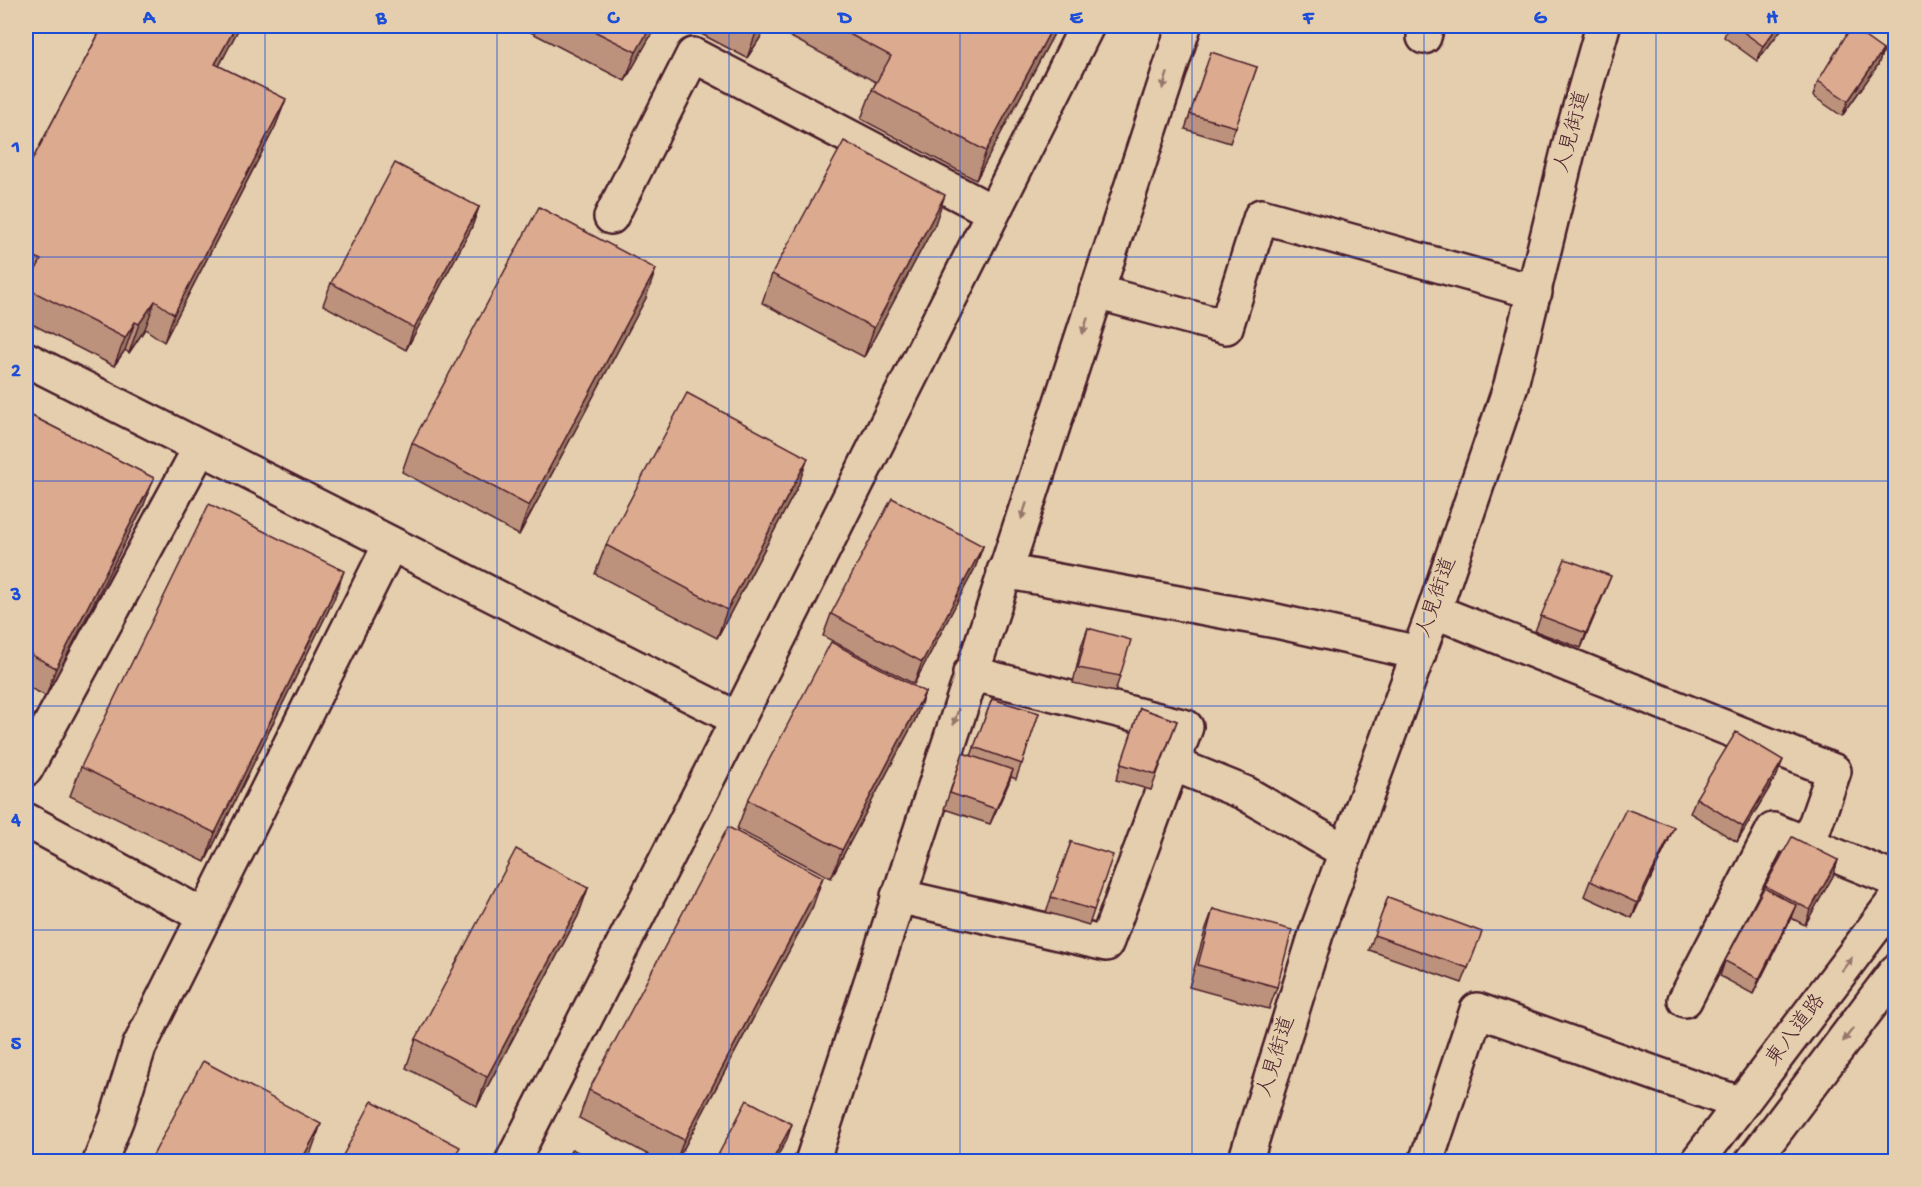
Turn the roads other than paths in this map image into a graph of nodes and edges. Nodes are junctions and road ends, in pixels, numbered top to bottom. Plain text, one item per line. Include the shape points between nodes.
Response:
1 (1087, 26) edge
2 (1184, 26) edge
3 (1603, 26) edge
4 (1874, 26) edge
5 (1896, 39) edge
6 (993, 212) junction
7 (611, 217) dead end
8 (1096, 292) junction
9 (1535, 292) junction
10 (26, 359) edge
11 (200, 448) junction
12 (390, 544) junction
13 (1004, 572) junction
14 (1434, 611) junction
15 (1419, 653) junction
16 (970, 673) junction
17 (738, 719) junction
18 (1173, 764) junction
19 (26, 769) edge
20 (26, 820) edge
21 (1808, 845) junction
22 (1346, 852) junction
23 (1896, 880) edge
24 (897, 896) junction
25 (1896, 899) edge
26 (204, 915) junction
27 (1896, 971) edge
28 (1685, 1000) dead end
29 (1741, 1104) junction
30 (100, 1161) edge
31 (512, 1161) edge
32 (812, 1161) edge
33 (1245, 1161) edge
34 (1426, 1161) edge
35 (1697, 1161) edge
36 (1752, 1161) edge

1 - 6 street
2 -> 8 street
3 - 9 street, 人見街道 via 1572,135
4 - 5 street
6 - 7 street via 693,55
6 - 17 street
8 - 9 street via 1226,327 1261,216
8 -> 13 street
9 - 14 street, 人見街道 via 1511,385
10 - 11 street
11 - 12 street
11 - 19 street
12 - 17 street
12 - 26 street
13 - 15 street via 1276,621
13 - 16 street
14 - 15 street, 人見街道
14 - 21 street via 1834,771
15 - 22 street, 人見街道
16 - 18 street via 1186,727
16 -> 24 street
17 - 31 street
18 - 22 street via 1245,793
18 - 24 street via 1106,944
20 - 26 street
21 - 23 street
21 - 28 street via 1773,830
22 - 33 street, 人見街道 via 1316,934
24 - 32 street
29 -> 25 street, 東八道路
26 - 30 street via 139,1047
27 -> 36 street, 東八道路
29 - 34 street via 1477,1010
29 - 35 street, 東八道路

